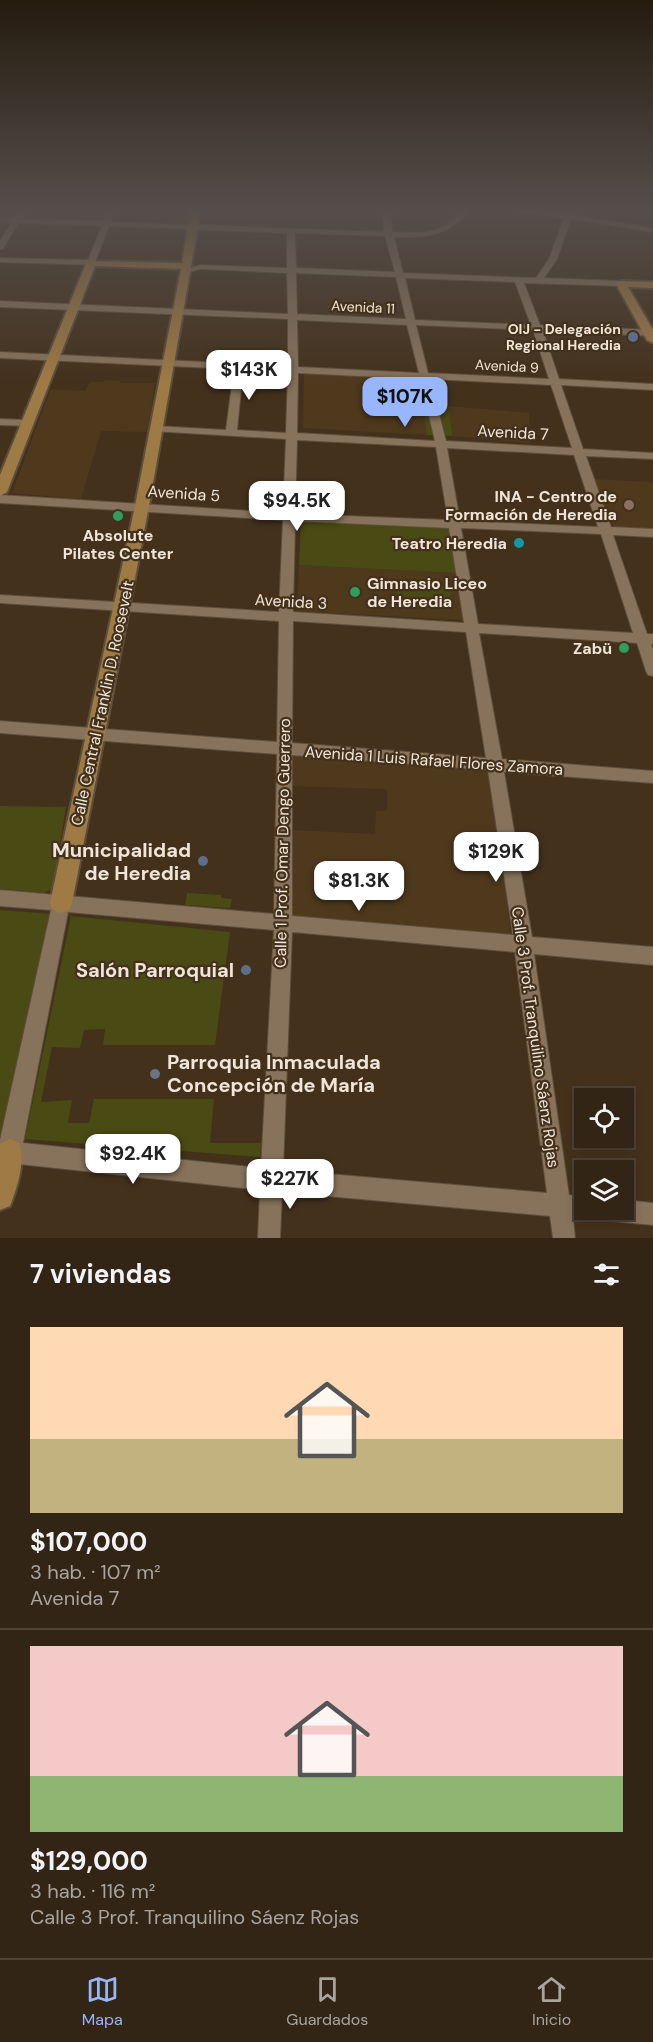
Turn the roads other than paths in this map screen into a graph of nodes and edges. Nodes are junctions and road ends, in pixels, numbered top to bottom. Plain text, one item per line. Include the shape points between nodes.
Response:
1 (186, 266) edge
2 (90, 267) edge
3 (197, 267) edge
4 (293, 267) edge
5 (397, 267) edge
6 (548, 267) edge
7 (293, 270) junction
8 (398, 274) junction
9 (518, 279) junction
10 (539, 280) junction
11 (621, 284) junction
12 (653, 285) edge
13 (0, 304) edge
14 (74, 307) junction
15 (177, 311) junction
16 (294, 317) junction
17 (411, 322) junction
18 (537, 328) junction
19 (652, 335) edge
20 (0, 355) edge
21 (53, 357) junction
22 (168, 362) junction
23 (239, 366) junction
24 (293, 368) junction
25 (424, 375) junction
26 (555, 382) junction
27 (653, 387) edge
28 (0, 422) edge
29 (27, 423) junction
30 (156, 429) junction
31 (231, 432) junction
32 (292, 436) junction
33 (441, 445) junction
34 (579, 452) junction
35 (653, 456) edge
36 (0, 492) edge
37 (0, 499) edge
38 (142, 507) junction
39 (289, 517) junction
40 (454, 524) junction
41 (606, 531) junction
42 (653, 533) edge
43 (0, 600) edge
44 (122, 608) junction
45 (286, 618) junction
46 (471, 628) junction
47 (647, 639) edge
48 (653, 671) edge
49 (0, 727) edge
50 (96, 734) junction
51 (284, 749) junction
52 (495, 765) junction
53 (653, 777) edge
54 (0, 898) edge
55 (61, 903) junction
56 (283, 923) junction
57 (523, 945) junction
58 (653, 956) edge
59 (5, 1152) edge
60 (271, 1180) junction
61 (0, 1196) edge
62 (560, 1205) junction
63 (574, 1207) edge
64 (634, 1212) edge
65 (653, 1214) edge
66 (269, 1238) edge
67 (564, 1238) edge

1 - 15 main road, Calle Central Franklin D. Roosevelt
2 - 14 main road
3 - 7 street
4 - 7 street, Calle 1 Prof. Omar Dengo Guerrero
5 - 8 street, Calle 3 Prof. Tranquilino Sáenz Rojas
6 - 10 street
7 - 8 street
7 - 16 street, Calle 1 Prof. Omar Dengo Guerrero
8 - 9 street
8 - 17 street, Calle 3 Prof. Tranquilino Sáenz Rojas
9 - 10 street
9 - 18 street
10 - 11 street
11 - 12 main road
11 - 19 main road
13 - 14 street, Avenida 11
14 - 15 street, Avenida 11
14 - 21 main road
15 - 16 street, Avenida 11
15 - 22 main road, Calle Central Franklin D. Roosevelt
16 - 17 street, Avenida 11
16 - 24 street, Calle 1 Prof. Omar Dengo Guerrero
17 - 18 street, Avenida 11
17 - 25 street, Calle 3 Prof. Tranquilino Sáenz Rojas
18 - 19 street, Avenida 11
18 - 26 street
20 - 21 street, Avenida 9
21 - 22 street, Avenida 9
21 - 29 main road
22 - 23 street, Avenida 9
22 - 30 main road, Calle Central Franklin D. Roosevelt
23 - 24 street, Avenida 9
23 - 31 street
24 - 25 street, Avenida 9
24 - 32 street, Calle 1 Prof. Omar Dengo Guerrero
25 - 26 street, Avenida 9
25 - 33 street, Calle 3 Prof. Tranquilino Sáenz Rojas
26 - 27 street, Avenida 9
26 - 34 street
28 - 29 street
29 - 36 main road
30 - 31 street, Avenida 7
30 - 38 main road, Calle Central Franklin D. Roosevelt
31 - 32 street, Avenida 7
32 - 33 street, Avenida 7
32 - 39 street, Calle 1 Prof. Omar Dengo Guerrero
33 - 34 street, Avenida 7
33 - 40 street, Calle 3 Prof. Tranquilino Sáenz Rojas
34 - 35 street, Avenida 7
34 - 41 street
37 - 38 street, Avenida 5
38 - 39 street, Avenida 5
38 - 44 main road, Calle Central Franklin D. Roosevelt
39 - 40 street, Avenida 5
39 - 45 street, Calle 1 Prof. Omar Dengo Guerrero
40 - 41 street, Avenida 5
40 - 46 street, Calle 3 Prof. Tranquilino Sáenz Rojas
41 - 42 street, Avenida 5
41 - 47 street
43 - 44 street, Avenida 3
44 - 45 street, Avenida 3
44 - 50 main road, Calle Central Franklin D. Roosevelt
45 - 46 street, Avenida 3
45 - 51 street, Calle 1 Prof. Omar Dengo Guerrero
46 - 47 street, Avenida 3
46 - 52 street, Calle 3 Prof. Tranquilino Sáenz Rojas
47 - 48 street
49 - 50 street, Avenida 1 Luis Rafael Flores Zamora
50 - 51 street, Avenida 1 Luis Rafael Flores Zamora
50 - 55 main road, Calle Central Franklin D. Roosevelt
51 - 52 street, Avenida 1 Luis Rafael Flores Zamora
51 - 56 street, Calle 1 Prof. Omar Dengo Guerrero
52 - 53 street, Avenida 1 Luis Rafael Flores Zamora
52 - 57 street, Calle 3 Prof. Tranquilino Sáenz Rojas
54 - 55 street
55 - 56 street
55 - 59 street, Calle Central Franklin D. Roosevelt
56 - 57 street
56 - 60 street, Calle 1 Prof. Omar Dengo Guerrero
57 - 58 street
57 - 62 street, Calle 3 Prof. Tranquilino Sáenz Rojas
59 - 60 street
59 - 61 main road, Calle Central Franklin D. Roosevelt
60 - 62 street
60 - 66 street, Calle 1 Prof. Omar Dengo Guerrero
62 - 63 street
62 - 67 street, Calle 3 Prof. Tranquilino Sáenz Rojas
64 - 65 street

